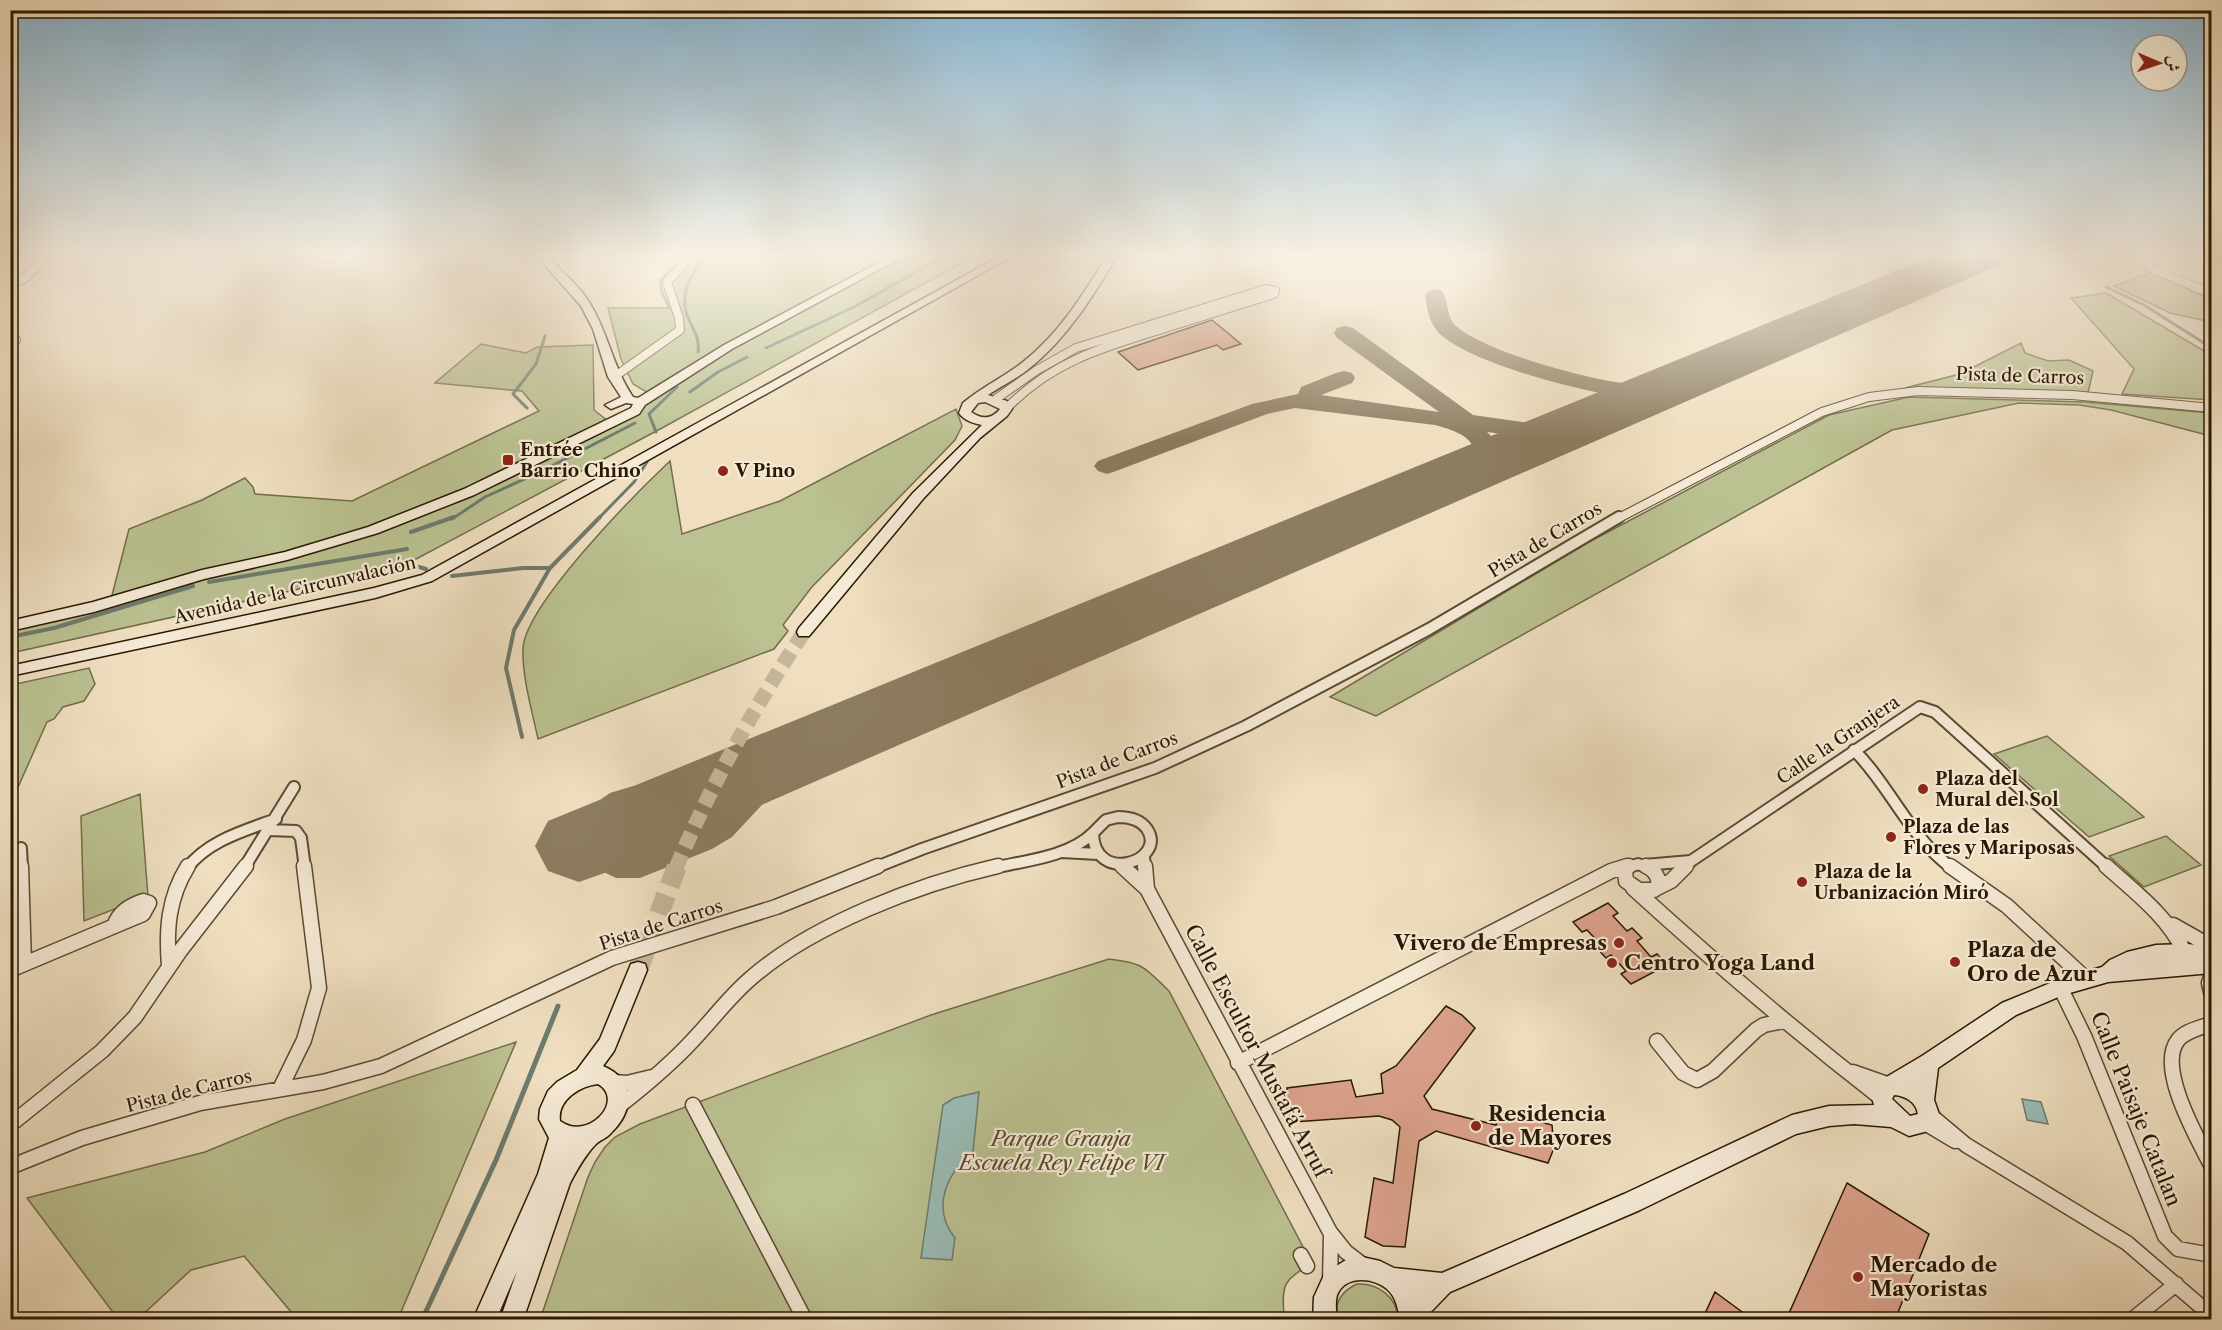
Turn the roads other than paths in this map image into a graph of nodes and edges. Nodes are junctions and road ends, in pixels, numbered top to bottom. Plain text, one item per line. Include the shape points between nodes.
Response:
1 (592, 316) edge
2 (678, 316) edge
3 (788, 316) edge
4 (899, 316) edge
5 (1074, 316) edge
6 (1191, 316) edge
7 (10, 339) edge
8 (1115, 340) junction
9 (10, 350) edge
10 (614, 377) junction
11 (1001, 385) junction
12 (994, 399) junction
13 (632, 400) junction
14 (975, 400) junction
15 (611, 407) junction
16 (2211, 408) edge
17 (626, 414) junction
18 (1002, 414) junction
19 (972, 419) junction
20 (565, 443) junction
21 (953, 459) junction
22 (10, 626) edge
23 (804, 632) tunnel mouth
24 (10, 671) edge
25 (1854, 750) junction
26 (294, 787) dead end
27 (272, 825) junction
28 (1093, 833) junction
29 (21, 848) dead end
30 (1058, 851) junction
31 (1098, 854) junction
32 (1144, 857) junction
33 (1691, 861) junction
34 (1120, 865) junction
35 (1633, 865) junction
36 (1604, 876) junction
37 (1630, 884) junction
38 (1147, 889) junction
39 (1655, 889) junction
40 (1654, 908) junction
41 (2161, 916) junction
42 (114, 926) dead end
43 (2211, 947) edge
44 (2184, 951) junction
45 (2211, 954) edge
46 (24, 964) junction
47 (2211, 965) edge
48 (170, 966) junction
49 (10, 970) edge
50 (638, 970) tunnel mouth
51 (2108, 974) junction
52 (2211, 974) edge
53 (2086, 979) junction
54 (2060, 987) junction
55 (2211, 996) edge
56 (1783, 1021) junction
57 (2211, 1023) edge
58 (1657, 1041) dead end
59 (607, 1045) junction
60 (1239, 1063) junction
61 (1929, 1064) junction
62 (585, 1075) junction
63 (655, 1076) junction
64 (610, 1079) junction
65 (280, 1089) junction
66 (1888, 1097) junction
67 (693, 1105) dead end
68 (618, 1106) junction
69 (1926, 1113) junction
70 (10, 1125) edge
71 (560, 1135) junction
72 (589, 1136) junction
73 (10, 1167) edge
74 (2211, 1167) edge
75 (1330, 1232) junction
76 (2211, 1255) edge
77 (1366, 1267) junction
78 (1393, 1279) junction
79 (1442, 1284) junction
80 (2176, 1284) junction
81 (1328, 1288) junction
82 (2211, 1316) edge
83 (1323, 1317) edge
84 (1412, 1317) edge
85 (484, 1320) edge
86 (511, 1320) edge
87 (805, 1320) edge
88 (2132, 1320) edge

1 - 10 main road
2 - 10 street via 680,330
3 - 13 main road
4 - 24 main road, Avenida de la Circunvalación via 427,578 375,593
5 - 11 main road via 1040,354
6 - 8 street
7 - 9 street via 16,340
8 - 12 street via 1070,351
8 - 18 street via 1051,370 1021,392
10 - 13 main road
10 - 15 main road
11 - 12 main road
11 - 14 main road
12 - 14 main road
12 - 18 main road via 1004,404
13 - 15 main road
13 - 17 main road via 635,411
14 - 19 main road via 965,409
15 - 17 main road via 616,414
15 - 20 main road
16 - 65 street, Pista de Carros via 2072,395 1918,391 1869,397 1822,412 1626,513 1346,675 1155,768 940,843 776,907 612,958 381,1066
17 - 20 main road
18 - 19 main road via 988,421
18 - 21 main road
19 - 21 main road
20 - 22 main road via 448,501 351,538 202,575 94,608
21 - 23 main road
25 - 33 street, Calle la Granjera
25 - 41 street, Calle la Granjera via 1913,710 1920,707 1935,712
25 - 53 street via 1874,771 1903,819 1932,853 2002,902
26 - 27 street
27 - 48 street via 249,862
27 - 48 street via 214,844 179,877 167,927
27 - 65 street via 296,831 301,838 319,988 308,1034
28 - 30 street
28 - 31 street
28 - 32 street via 1113,817 1127,816 1140,821 1151,837
29 - 46 street
30 - 31 street
30 - 63 street via 908,894 858,915 783,955 735,992
31 - 34 street
32 - 34 street
32 - 38 street, Calle Escultor Mustafá Arruf
33 - 35 street
33 - 39 street, Calle la Granjera via 1671,881
34 - 38 street, Calle Escultor Mustafá Arruf
35 - 36 street
35 - 37 street via 1624,875
35 - 39 street via 1649,868 1657,876
36 - 37 street
36 - 60 street
37 - 39 street via 1644,892
37 - 40 street
38 - 60 street, Calle Escultor Mustafá Arruf
39 - 40 street
40 - 56 street
41 - 43 street, Calle la Granjera
41 - 44 street, Calle la Granjera
42 - 46 street
44 - 45 main road
44 - 51 main road via 2133,958 2116,965
46 - 49 street
47 - 51 main road
48 - 70 street via 145,1004 112,1041
50 - 59 main road
51 - 53 main road
52 - 55 street
53 - 54 main road
54 - 61 main road via 2009,1009
54 - 76 street, Calle Paisaje Catalan via 2084,1036 2165,1236 2178,1249
56 - 58 street via 1756,1030 1720,1065 1697,1080 1683,1073
56 - 66 street
57 - 74 street via 2176,1042 2172,1062 2176,1087
59 - 62 main road
59 - 64 main road
60 - 75 street, Calle Escultor Mustafá Arruf
61 - 66 main road
61 - 69 main road
62 - 64 main road
62 - 71 main road via 570,1082 554,1100 550,1120
63 - 64 street via 641,1081
63 - 68 street
64 - 68 main road via 620,1097
65 - 73 street, Pista de Carros via 200,1103 82,1138
66 - 69 main road via 1910,1088
66 - 69 main road via 1909,1126
66 - 79 main road via 1863,1113 1826,1115 1792,1125 1632,1202
67 - 87 street
68 - 72 main road via 612,1119
69 - 80 street via 1945,1137 1966,1145 2109,1231
71 - 72 main road via 573,1139
71 - 85 main road via 548,1176
72 - 86 main road via 561,1179
75 - 77 street, Calle Escultor Mustafá Arruf via 1346,1252
75 - 81 street, Calle Escultor Mustafá Arruf
77 - 78 main road
77 - 81 main road via 1344,1272
78 - 79 main road
78 - 84 main road via 1409,1301
79 - 84 main road
80 - 82 street
80 - 88 street
81 - 83 main road

